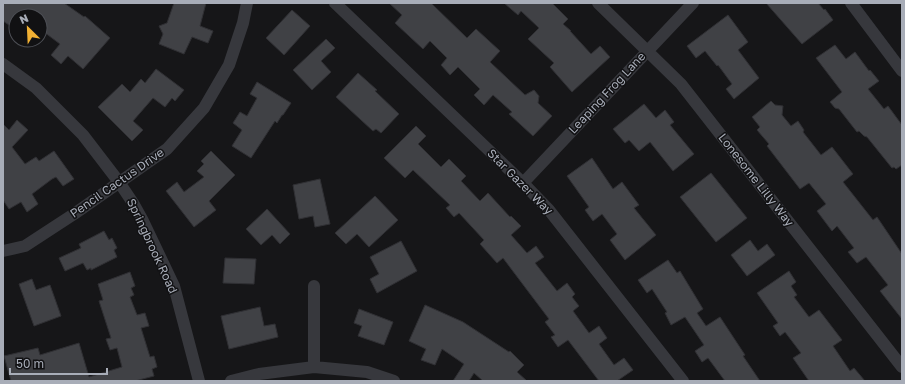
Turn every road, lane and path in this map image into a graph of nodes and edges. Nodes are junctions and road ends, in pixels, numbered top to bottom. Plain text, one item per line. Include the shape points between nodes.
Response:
1 (247, 3) edge
2 (335, 3) edge
3 (598, 3) edge
4 (693, 3) edge
5 (851, 3) edge
6 (647, 50) junction
7 (3, 64) edge
8 (902, 71) edge
9 (119, 182) junction
10 (523, 182) junction
11 (3, 251) edge
12 (314, 286) dead end
13 (314, 367) junction
14 (902, 367) edge
15 (199, 381) edge
16 (231, 381) edge
17 (394, 381) edge
18 (683, 381) edge

1 - 9 street, Pencil Cactus Drive via 230,65 204,108 167,149
2 - 10 street, Star Gazer Way
3 - 6 street, Lonesome Lilly Way
4 - 6 street, Leaping Frog Lane
5 - 8 street
6 - 10 street, Leaping Frog Lane
6 - 14 street, Lonesome Lilly Way via 681,84
7 - 9 street, Springbrook Road via 36,88 83,135
9 - 11 street, Pencil Cactus Drive via 25,246
9 - 15 street, Springbrook Road via 143,221 174,286
10 - 18 street, Star Gazer Way via 549,210
12 - 13 street
13 - 16 street via 259,374
13 - 17 street via 367,372

